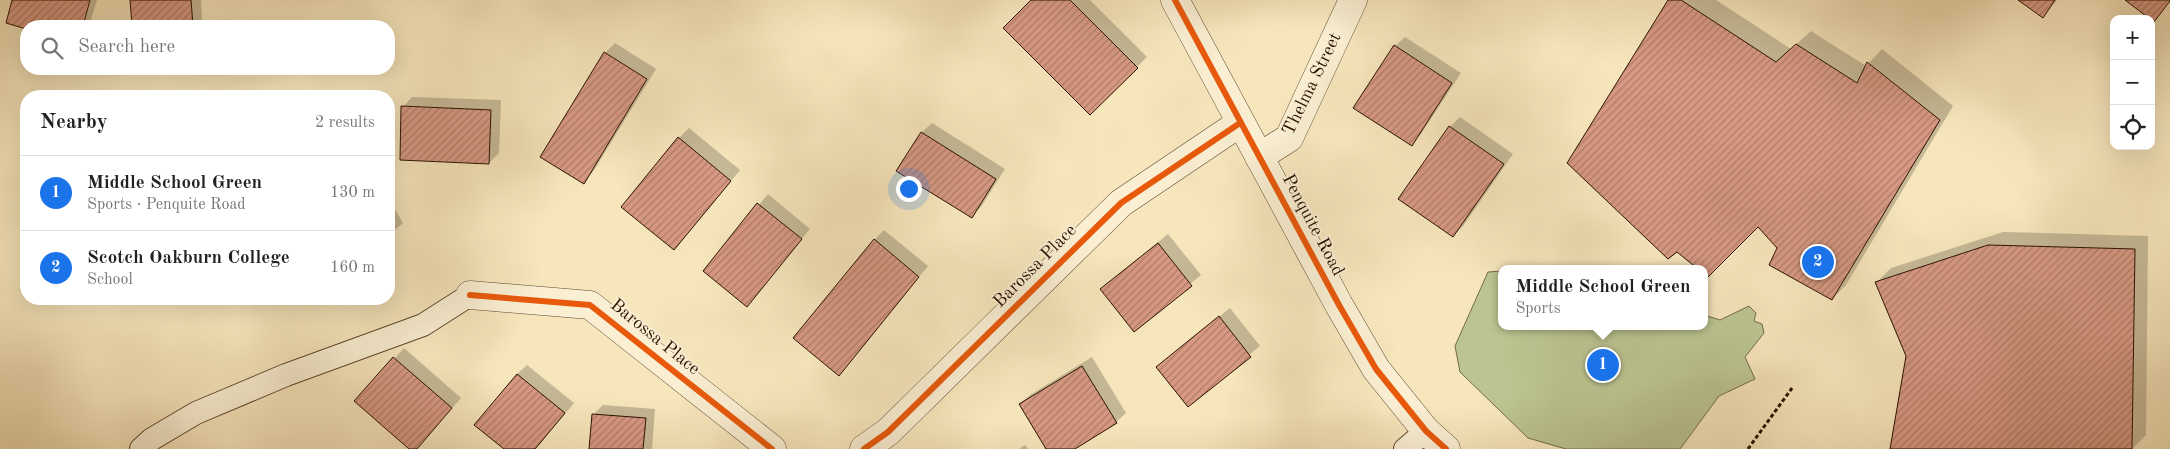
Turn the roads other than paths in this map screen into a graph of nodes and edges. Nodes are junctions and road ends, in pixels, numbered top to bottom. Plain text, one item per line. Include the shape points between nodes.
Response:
1 (1175, 0) edge
2 (1353, 0) edge
3 (1240, 123) junction
4 (1259, 157) junction
5 (470, 296) joint
6 (1436, 440) edge
7 (141, 449) edge
8 (772, 449) edge
9 (864, 449) edge
10 (1405, 449) edge

1 - 3 street, Penquite Road
2 - 4 street, Thelma Street via 1289,138
3 - 4 street, Penquite Road
3 - 9 street, Barossa Place via 1121,203 888,432
4 - 6 street, Penquite Road via 1376,369
5 - 7 lane via 423,325 286,375 196,413
5 - 8 street, Barossa Place via 590,304
6 - 10 lane

